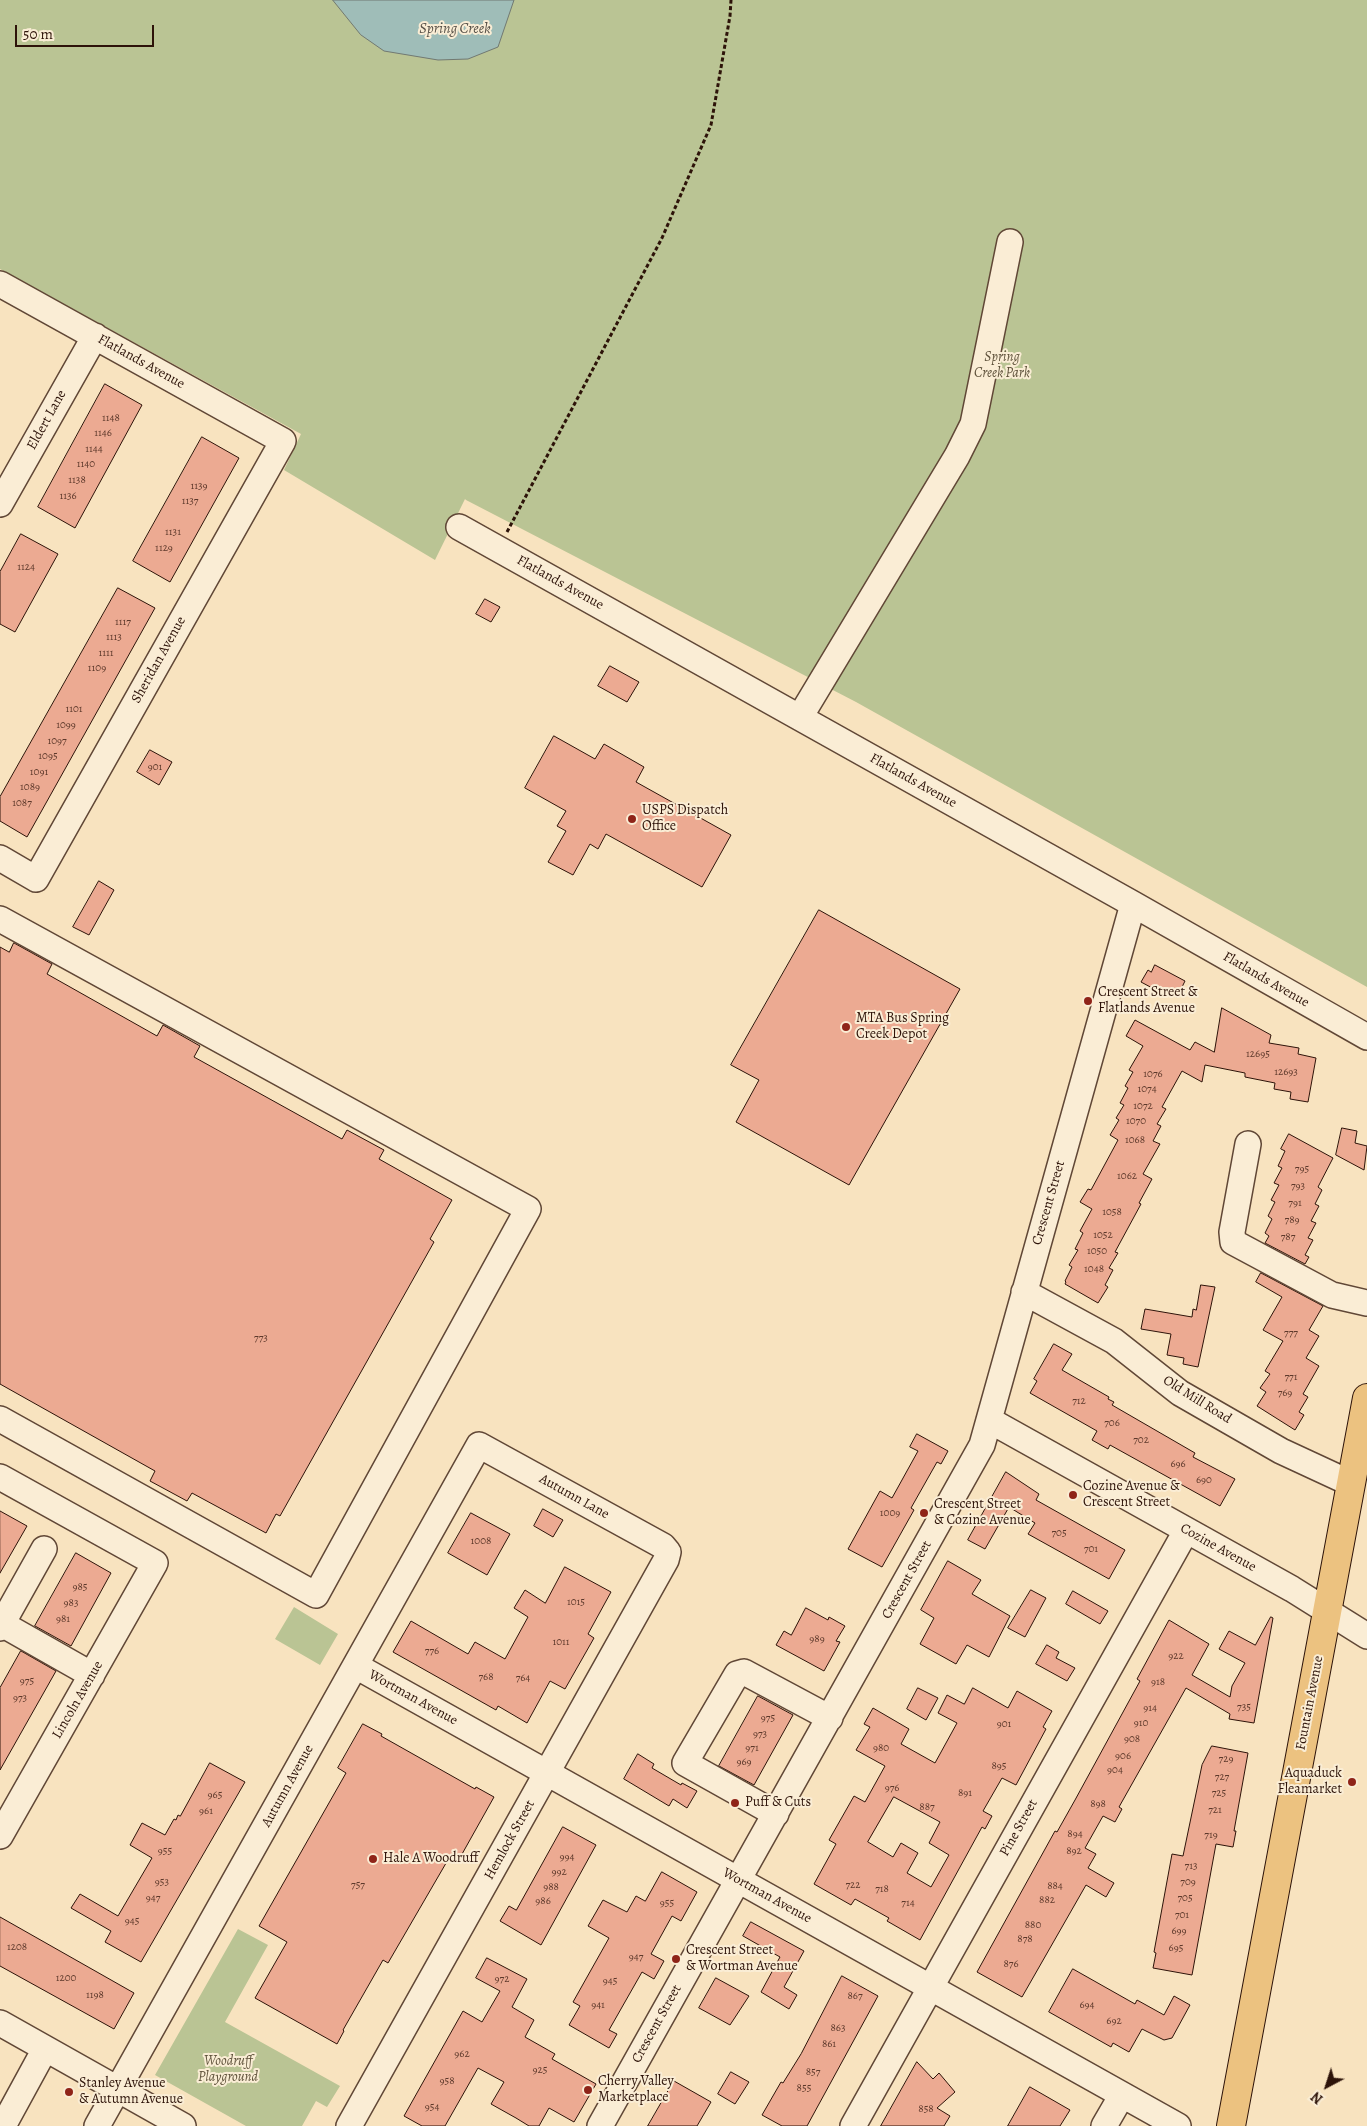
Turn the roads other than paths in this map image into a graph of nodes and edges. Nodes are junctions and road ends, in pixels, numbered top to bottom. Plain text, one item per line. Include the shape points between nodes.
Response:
1 (1010, 242) dead end
2 (0, 284) edge
3 (95, 336) junction
4 (282, 441) joint
5 (0, 504) edge
6 (459, 527) dead end
7 (800, 718) junction
8 (0, 858) edge
9 (1133, 904) junction
10 (0, 920) edge
11 (1367, 1037) edge
12 (1248, 1144) dead end
13 (1024, 1292) junction
14 (1367, 1303) edge
15 (1367, 1398) edge
16 (0, 1419) edge
17 (989, 1420) junction
18 (478, 1445) joint
19 (0, 1477) edge
20 (1350, 1483) junction
21 (1186, 1530) junction
22 (44, 1549) dead end
23 (668, 1552) joint
24 (1327, 1612) junction
25 (1, 1626) edge
26 (1367, 1636) edge
27 (356, 1666) junction
28 (92, 1675) junction
29 (830, 1718) junction
30 (547, 1773) junction
31 (776, 1814) junction
32 (0, 1836) edge
33 (738, 1881) junction
34 (930, 1988) junction
35 (0, 2023) edge
36 (45, 2048) junction
37 (118, 2089) junction
38 (1122, 2095) junction
39 (3, 2126) edge
40 (97, 2126) edge
41 (183, 2126) edge
42 (349, 2126) edge
43 (600, 2126) edge
44 (853, 2126) edge
45 (1104, 2126) edge
46 (1178, 2126) edge
47 (1231, 2126) edge

1 - 7 street via 973,424
2 - 3 street, Flatlands Avenue
3 - 4 street, Flatlands Avenue
3 - 5 street, Eldert Lane
4 - 8 street, Sheridan Avenue via 36,879
6 - 7 street, Flatlands Avenue
7 - 9 street, Flatlands Avenue
9 - 11 street, Flatlands Avenue
9 - 13 street, Crescent Street
10 - 16 street via 528,1209 316,1595
12 - 14 street via 1232,1232 1233,1242 1332,1294
13 - 17 street, Crescent Street
13 - 20 street, Old Mill Road via 1114,1341 1180,1393 1281,1451
15 - 20 main road, Fountain Avenue
17 - 21 street, Cozine Avenue
17 - 29 street, Crescent Street via 982,1445
18 - 23 street, Autumn Lane
18 - 27 street, Autumn Avenue
19 - 28 street, Lincoln Avenue via 155,1563
20 - 24 main road, Fountain Avenue
21 - 24 street, Cozine Avenue
21 - 34 street, Pine Street
22 - 25 street
23 - 30 street, Hemlock Street
24 - 26 street, Cozine Avenue
24 - 47 main road, Fountain Avenue
25 - 28 street
27 - 30 street, Wortman Avenue
27 - 37 street, Autumn Avenue
28 - 32 street, Lincoln Avenue
29 - 31 street, Crescent Street
29 - 31 street via 744,1672 737,1674 685,1763
30 - 33 street, Wortman Avenue
30 - 42 street, Hemlock Street
31 - 33 street, Crescent Street
33 - 34 street, Wortman Avenue
33 - 43 street, Crescent Street
34 - 38 street, Wortman Avenue
34 - 44 street, Pine Street
35 - 36 street
36 - 37 street
36 - 39 street
37 - 40 street, Autumn Avenue
37 - 41 street
38 - 45 street
38 - 46 street, Wortman Avenue

